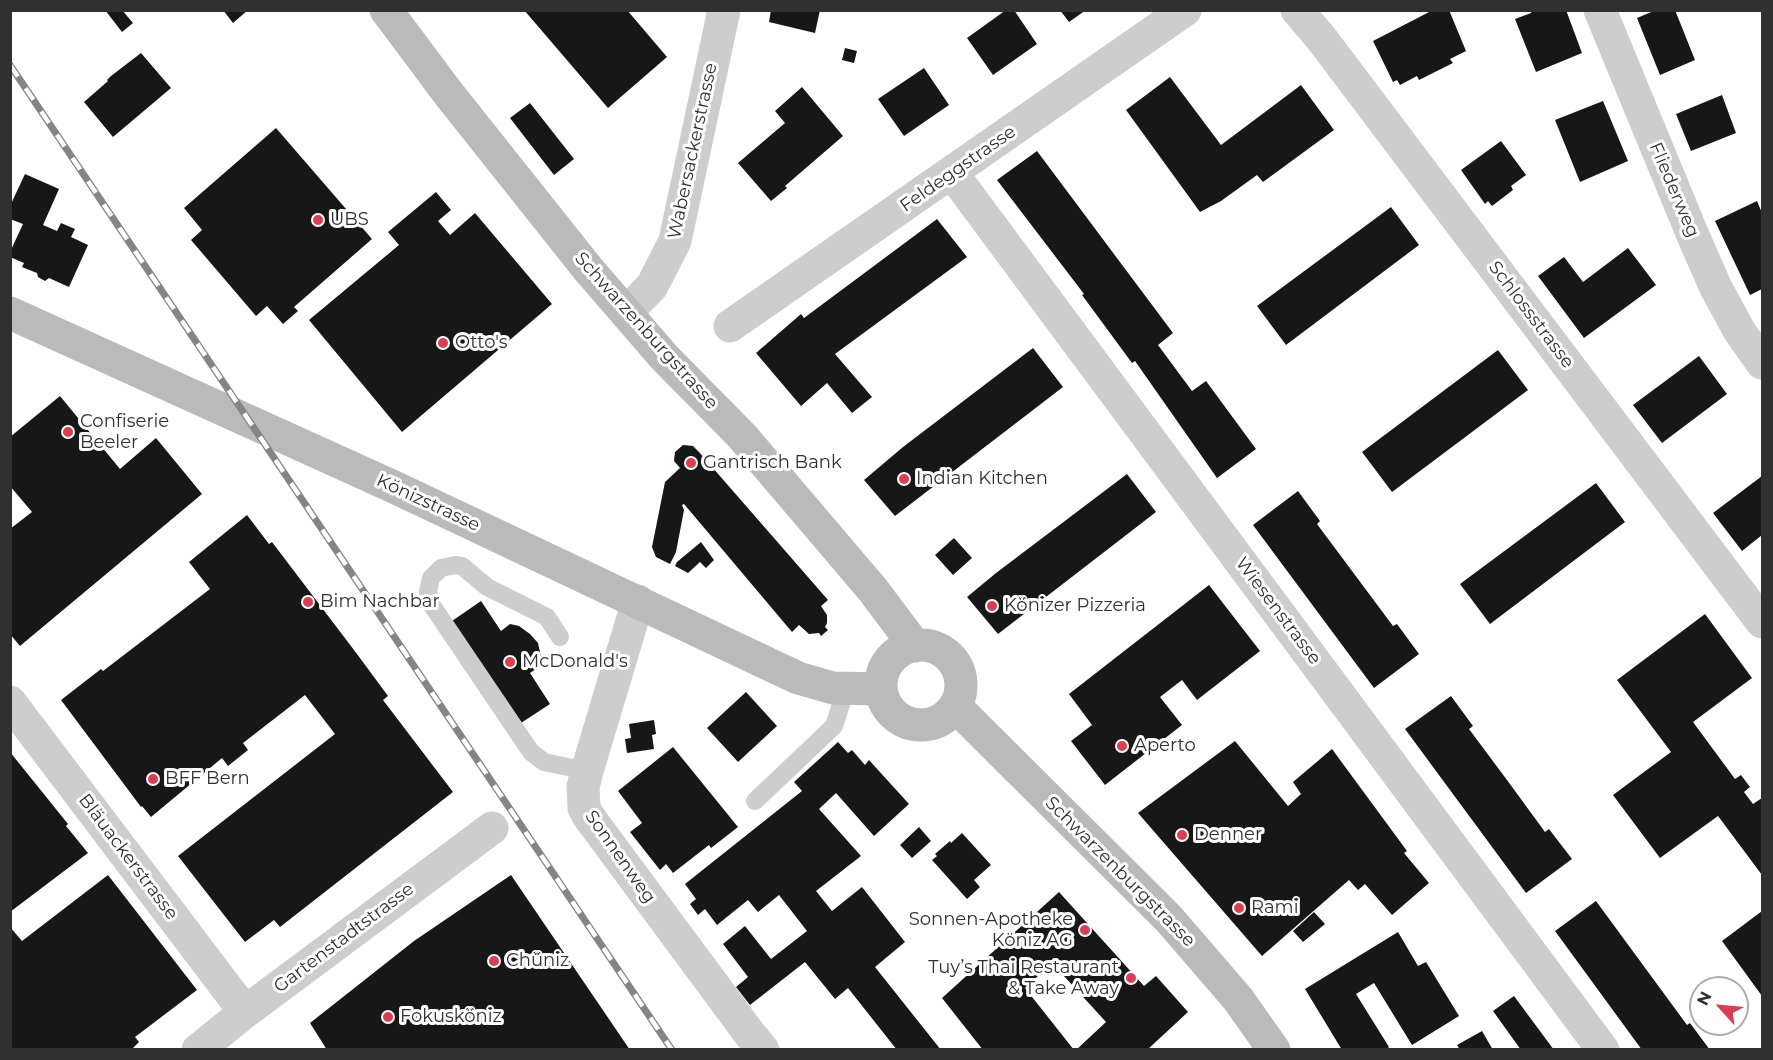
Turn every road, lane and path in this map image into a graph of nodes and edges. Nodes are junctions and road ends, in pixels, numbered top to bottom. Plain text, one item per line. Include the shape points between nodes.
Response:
1 (386, 10) edge
2 (724, 10) edge
3 (1185, 10) edge
4 (1297, 10) edge
5 (1600, 10) edge
6 (952, 173) junction
7 (626, 314) junction
8 (12, 318) edge
9 (730, 326) dead end
10 (1762, 363) edge
11 (638, 601) junction
12 (1762, 622) edge
13 (560, 637) dead end
14 (915, 645) junction
15 (846, 689) junction
16 (881, 689) junction
17 (10, 702) edge
18 (955, 706) junction
19 (587, 771) junction
20 (755, 801) dead end
21 (492, 828) dead end
22 (245, 1012) junction
23 (198, 1050) edge
24 (763, 1050) edge
25 (1274, 1050) edge
26 (1603, 1050) edge

1 - 7 main road, Schwarzenburgstrasse
2 - 7 street, Wabersackerstrasse via 675,241 652,286
3 - 6 street, Feldeggstrasse
4 - 12 street, Schlossstrasse
5 - 10 street, Fliederweg via 1712,278 1740,332
6 - 9 street, Feldeggstrasse
6 - 26 street, Wiesenstrasse
7 - 14 main road, Schwarzenburgstrasse via 742,436
8 - 11 main road, Könizstrasse via 374,477
11 - 15 main road, Könizstrasse via 798,678
11 - 19 street, Sonnenweg
13 - 19 lane via 547,617 487,587 462,566 441,568 428,585 431,604 531,752 544,762
14 - 16 main road via 892,658 884,670
14 - 18 main road via 936,648 956,666 961,679
15 - 16 main road, Könizstrasse
15 - 20 lane via 834,726
16 - 18 main road via 889,708 910,723 935,722
17 - 22 street, Bläuackerstrasse
18 - 25 main road, Schwarzenburgstrasse via 1169,919 1238,999
19 - 24 street, Sonnenweg via 583,798 589,817
21 - 22 street, Gartenstadtstrasse
22 - 23 street, Gartenstadtstrasse

